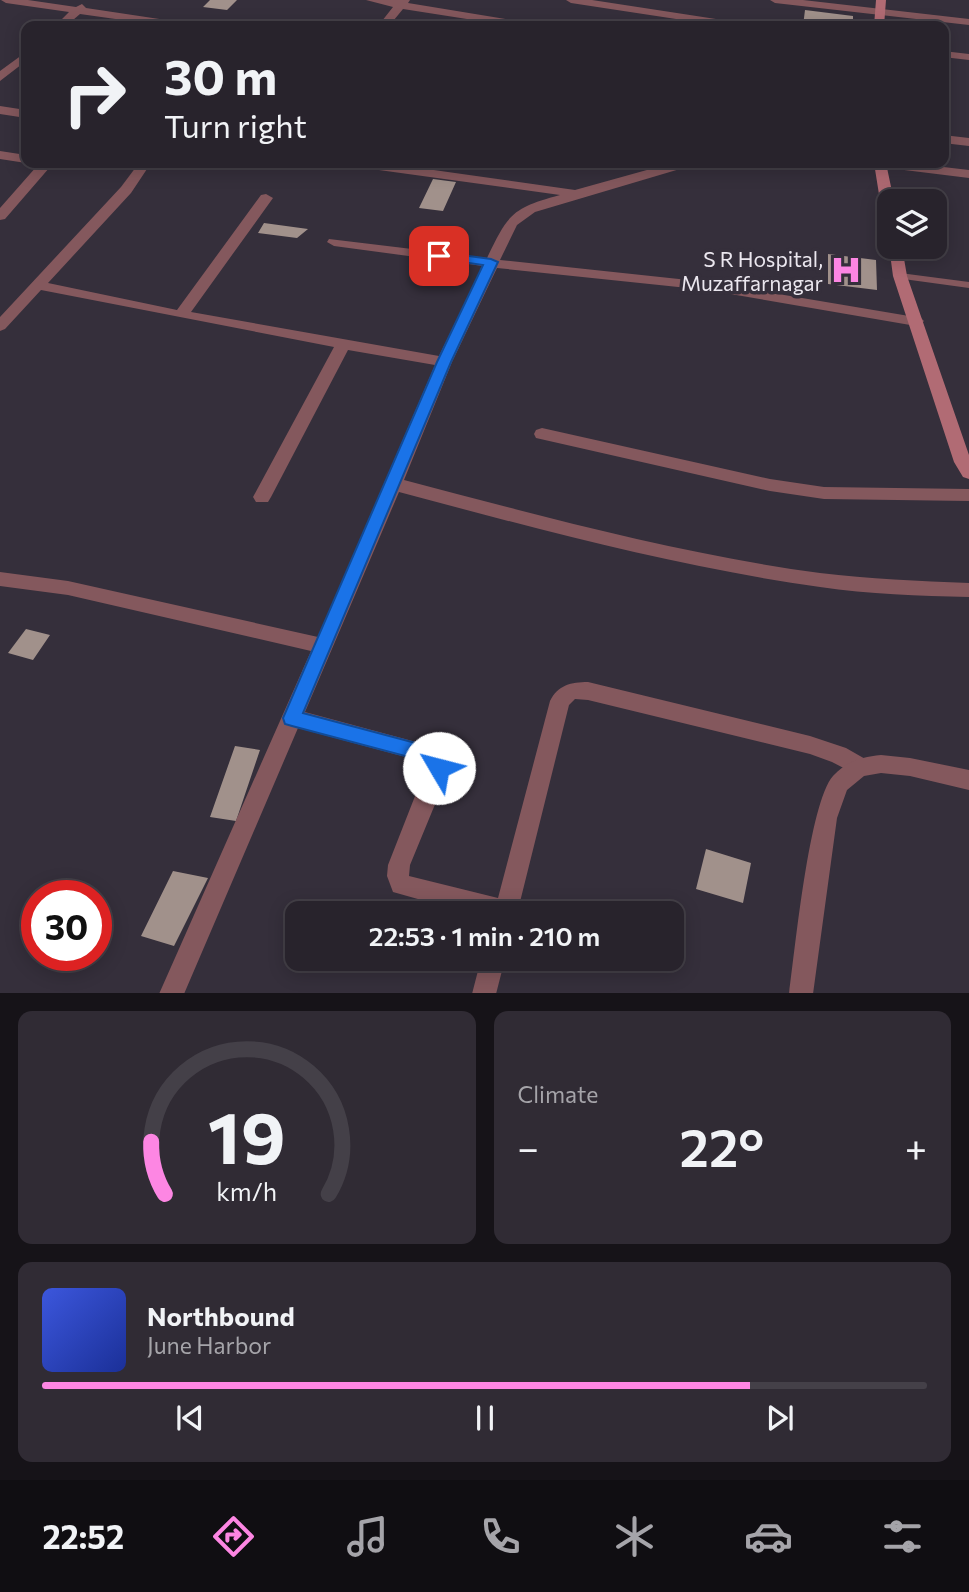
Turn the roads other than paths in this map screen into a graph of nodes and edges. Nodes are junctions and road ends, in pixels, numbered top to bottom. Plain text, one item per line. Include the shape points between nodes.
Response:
1 (6, 0) edge
2 (90, 0) edge
3 (371, 0) edge
4 (571, 0) edge
5 (775, 0) edge
6 (881, 0) edge
7 (403, 2) edge
8 (78, 10) junction
9 (880, 12) junction
10 (66, 21) edge
11 (152, 21) edge
12 (387, 21) edge
13 (503, 21) edge
14 (708, 21) edge
15 (879, 21) edge
16 (969, 22) edge
17 (949, 55) edge
18 (969, 57) edge
19 (21, 61) edge
20 (0, 77) edge
21 (0, 110) edge
22 (21, 113) edge
23 (949, 140) edge
24 (969, 142) edge
25 (0, 155) edge
26 (21, 158) edge
27 (43, 168) edge
28 (141, 168) edge
29 (394, 168) edge
30 (667, 168) edge
31 (881, 168) edge
32 (924, 168) edge
33 (969, 173) edge
34 (885, 189) edge
35 (577, 193) junction
36 (266, 198) dead end
37 (0, 216) edge
38 (334, 242) dead end
39 (897, 259) edge
40 (491, 262) junction
41 (900, 276) junction
42 (36, 285) junction
43 (969, 285) edge
44 (181, 315) junction
45 (4, 317) edge
46 (916, 321) junction
47 (344, 344) junction
48 (444, 362) junction
49 (542, 434) dead end
50 (969, 472) edge
51 (393, 484) junction
52 (969, 495) edge
53 (262, 497) dead end
54 (0, 579) edge
55 (969, 590) edge
56 (323, 646) junction
57 (292, 718) junction
58 (859, 767) junction
59 (969, 780) edge
60 (464, 901) edge
61 (508, 901) edge
62 (490, 971) edge
63 (172, 993) edge
64 (484, 993) edge
65 (801, 993) edge

1 - 8 street
2 - 8 street
3 - 7 street
4 - 14 street
5 - 9 street
6 - 9 main road
7 - 12 street
7 - 13 street
8 - 10 street
8 - 11 street
9 - 15 main road
9 - 16 street
17 - 18 street
19 - 20 street
21 - 22 street
23 - 24 street
25 - 26 street
27 - 37 street
28 - 42 street
29 - 35 street
30 - 35 street
31 - 34 main road
32 - 33 street
35 - 40 street via 518,216
36 - 44 street
38 - 40 street
39 - 41 main road
40 - 46 street via 707,286
40 - 48 street
41 - 43 lane
41 - 46 main road
42 - 44 street
42 - 45 street
44 - 47 street
46 - 50 main road
47 - 48 street
47 - 53 street
48 - 51 street
49 - 52 street via 824,493
51 - 55 street via 625,544 752,571 873,587
51 - 56 street
54 - 56 street via 68,588
56 - 57 street
57 - 60 street via 435,756 439,768 398,876 401,884
57 - 63 street
58 - 59 street via 909,767
58 - 61 street via 810,745 574,690 560,701
58 - 65 street via 839,784 826,818
62 - 64 street

